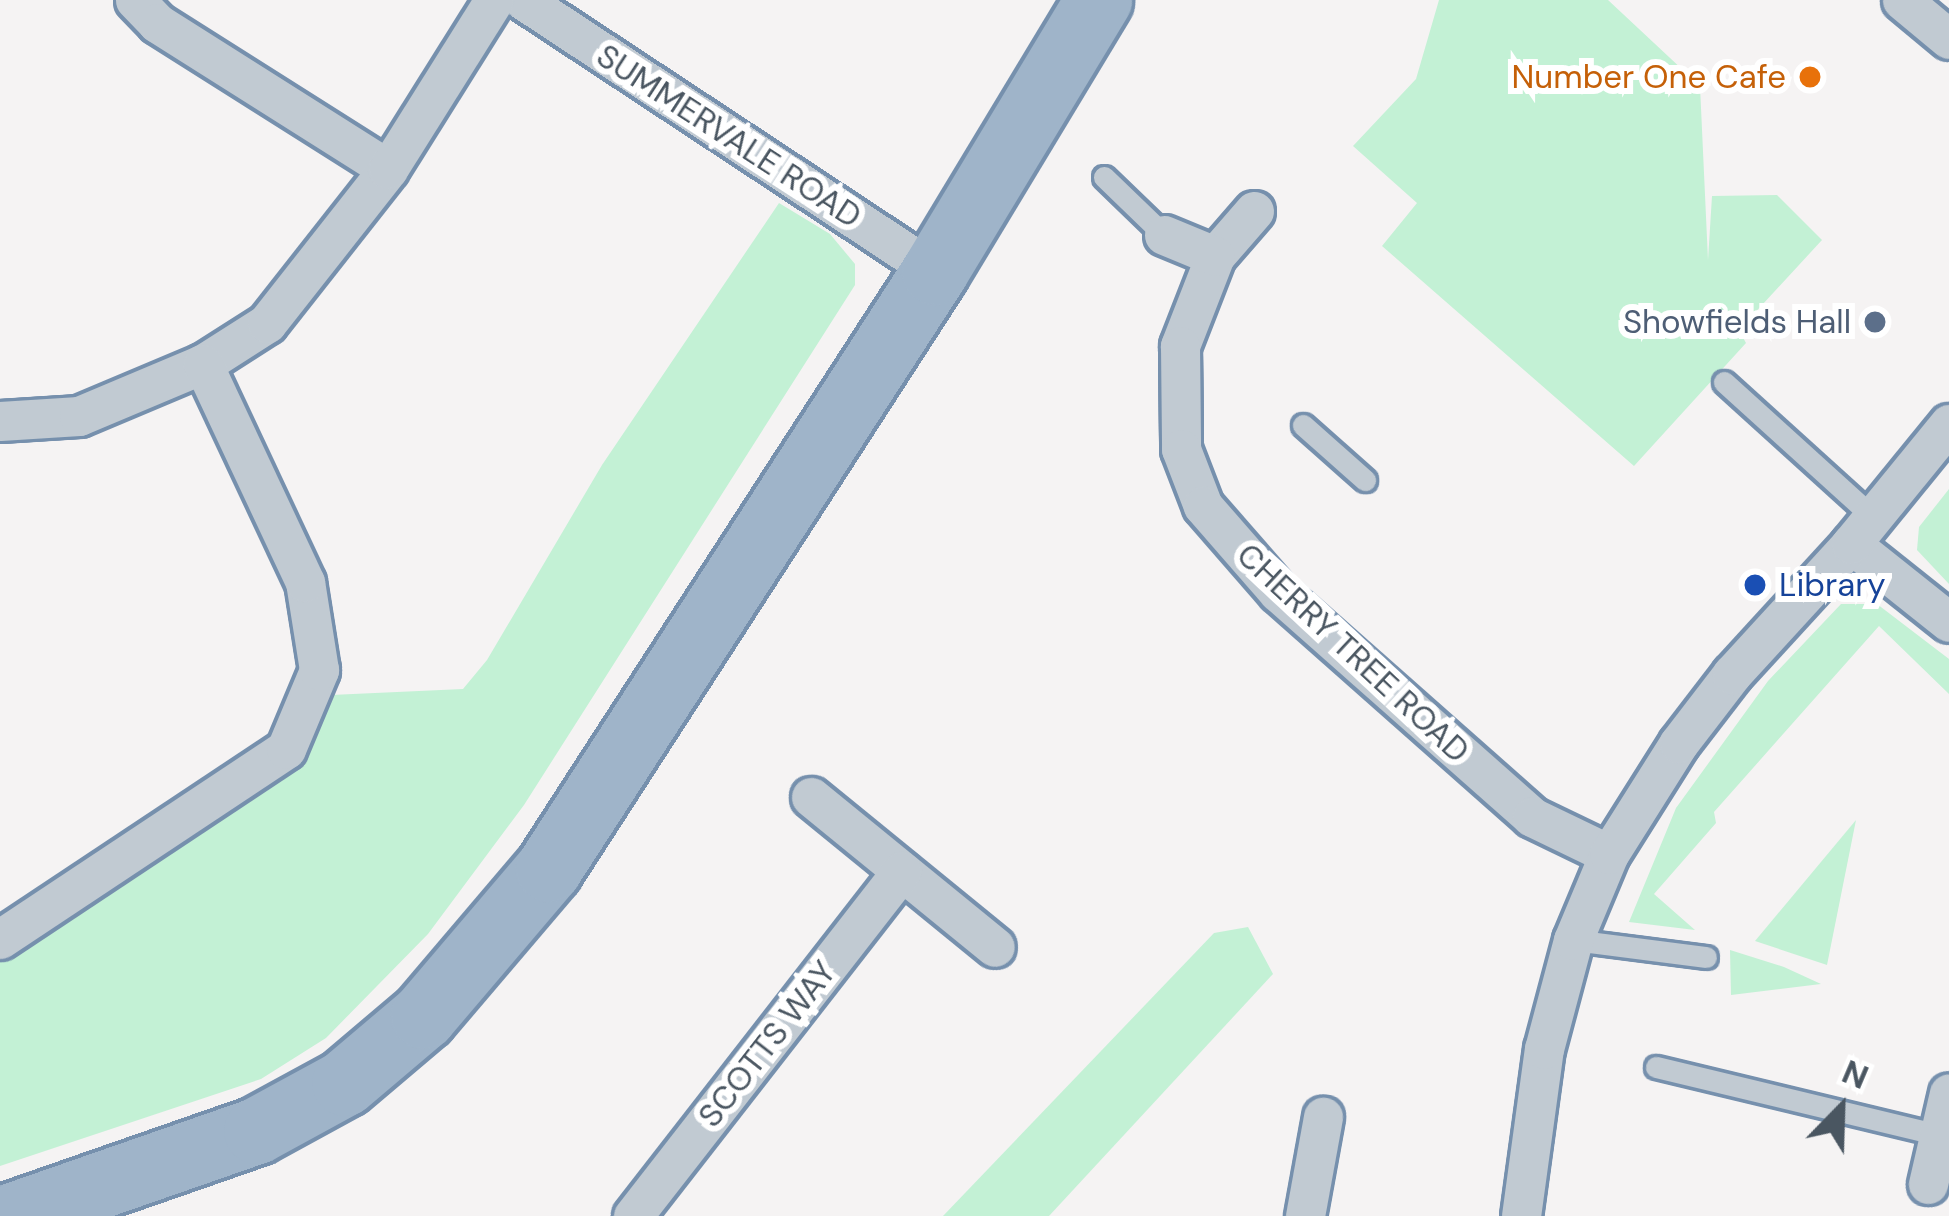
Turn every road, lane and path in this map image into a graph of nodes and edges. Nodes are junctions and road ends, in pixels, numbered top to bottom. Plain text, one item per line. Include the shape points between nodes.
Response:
1 (135, 0) edge
2 (494, 0) edge
3 (523, 0) edge
4 (1099, 0) edge
5 (1902, 0) edge
6 (1949, 40) edge
7 (388, 169) junction
8 (1104, 177) dead end
9 (1254, 211) dead end
10 (1164, 235) joint
11 (1215, 256) junction
12 (934, 272) junction
13 (203, 364) junction
14 (1724, 382) dead end
15 (0, 421) edge
16 (1949, 424) edge
17 (1303, 425) dead end
18 (1365, 480) dead end
19 (1862, 531) junction
20 (1949, 622) edge
21 (811, 797) dead end
22 (1609, 854) junction
23 (902, 871) junction
24 (0, 938) edge
25 (1573, 940) junction
26 (995, 947) dead end
27 (1706, 957) dead end
28 (1656, 1067) dead end
29 (1949, 1093) edge
30 (1323, 1118) dead end
31 (1939, 1135) junction
32 (1928, 1184) dead end
33 (13, 1216) edge
34 (633, 1216) edge
35 (1306, 1216) edge
36 (1521, 1216) edge

1 - 7 street via 157,23
2 - 7 street
3 - 12 street, SUMMERVALE ROAD
4 - 12 highway
5 - 6 street
7 - 13 street via 267,323
8 - 10 lane
9 - 11 street, CHERRY TREE ROAD
10 - 11 street
11 - 22 street, CHERRY TREE ROAD via 1180,346 1176,392 1181,449 1203,506 1278,592 1532,817
12 - 33 highway via 549,869 424,1016 345,1083 257,1131
13 - 15 street via 79,416
13 - 24 street via 305,582 319,670 286,749
14 - 19 lane
16 - 19 street
17 - 18 lane
19 - 20 street
19 - 22 street via 1732,674
21 - 23 street
22 - 25 street
23 - 26 street
23 - 34 street, SCOTTS WAY
25 - 27 lane
25 - 36 street via 1544,1049
28 - 31 lane
29 - 31 street
30 - 35 street
31 - 32 street

